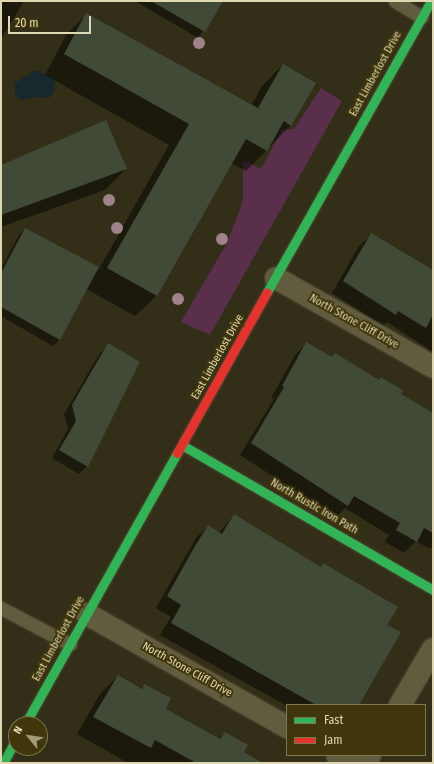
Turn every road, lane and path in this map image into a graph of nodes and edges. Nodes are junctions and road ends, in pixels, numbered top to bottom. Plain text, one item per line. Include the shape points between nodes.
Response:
1 (395, 1) edge
2 (430, 1) edge
3 (422, 17) junction
4 (276, 278) junction
5 (433, 366) edge
6 (182, 444) junction
7 (433, 590) edge
8 (1, 608) edge
9 (87, 614) junction
10 (70, 644) junction
11 (433, 649) edge
12 (401, 704) edge
13 (30, 716) edge
14 (286, 726) edge
15 (8, 754) edge
16 (339, 756) edge
17 (3, 763) edge
18 (351, 763) edge

1 - 3 lane
2 - 3 street, East Limberlost Drive
3 - 4 street, East Limberlost Drive
4 - 5 street, North Stone Cliff Drive
4 - 6 street, East Limberlost Drive
6 - 7 street, North Rustic Iron Path
6 - 9 street, East Limberlost Drive
8 - 10 lane
9 - 10 street, East Limberlost Drive
9 - 14 street, North Stone Cliff Drive
10 - 13 street, East Limberlost Drive
11 - 12 street
15 - 17 street
16 - 18 street

